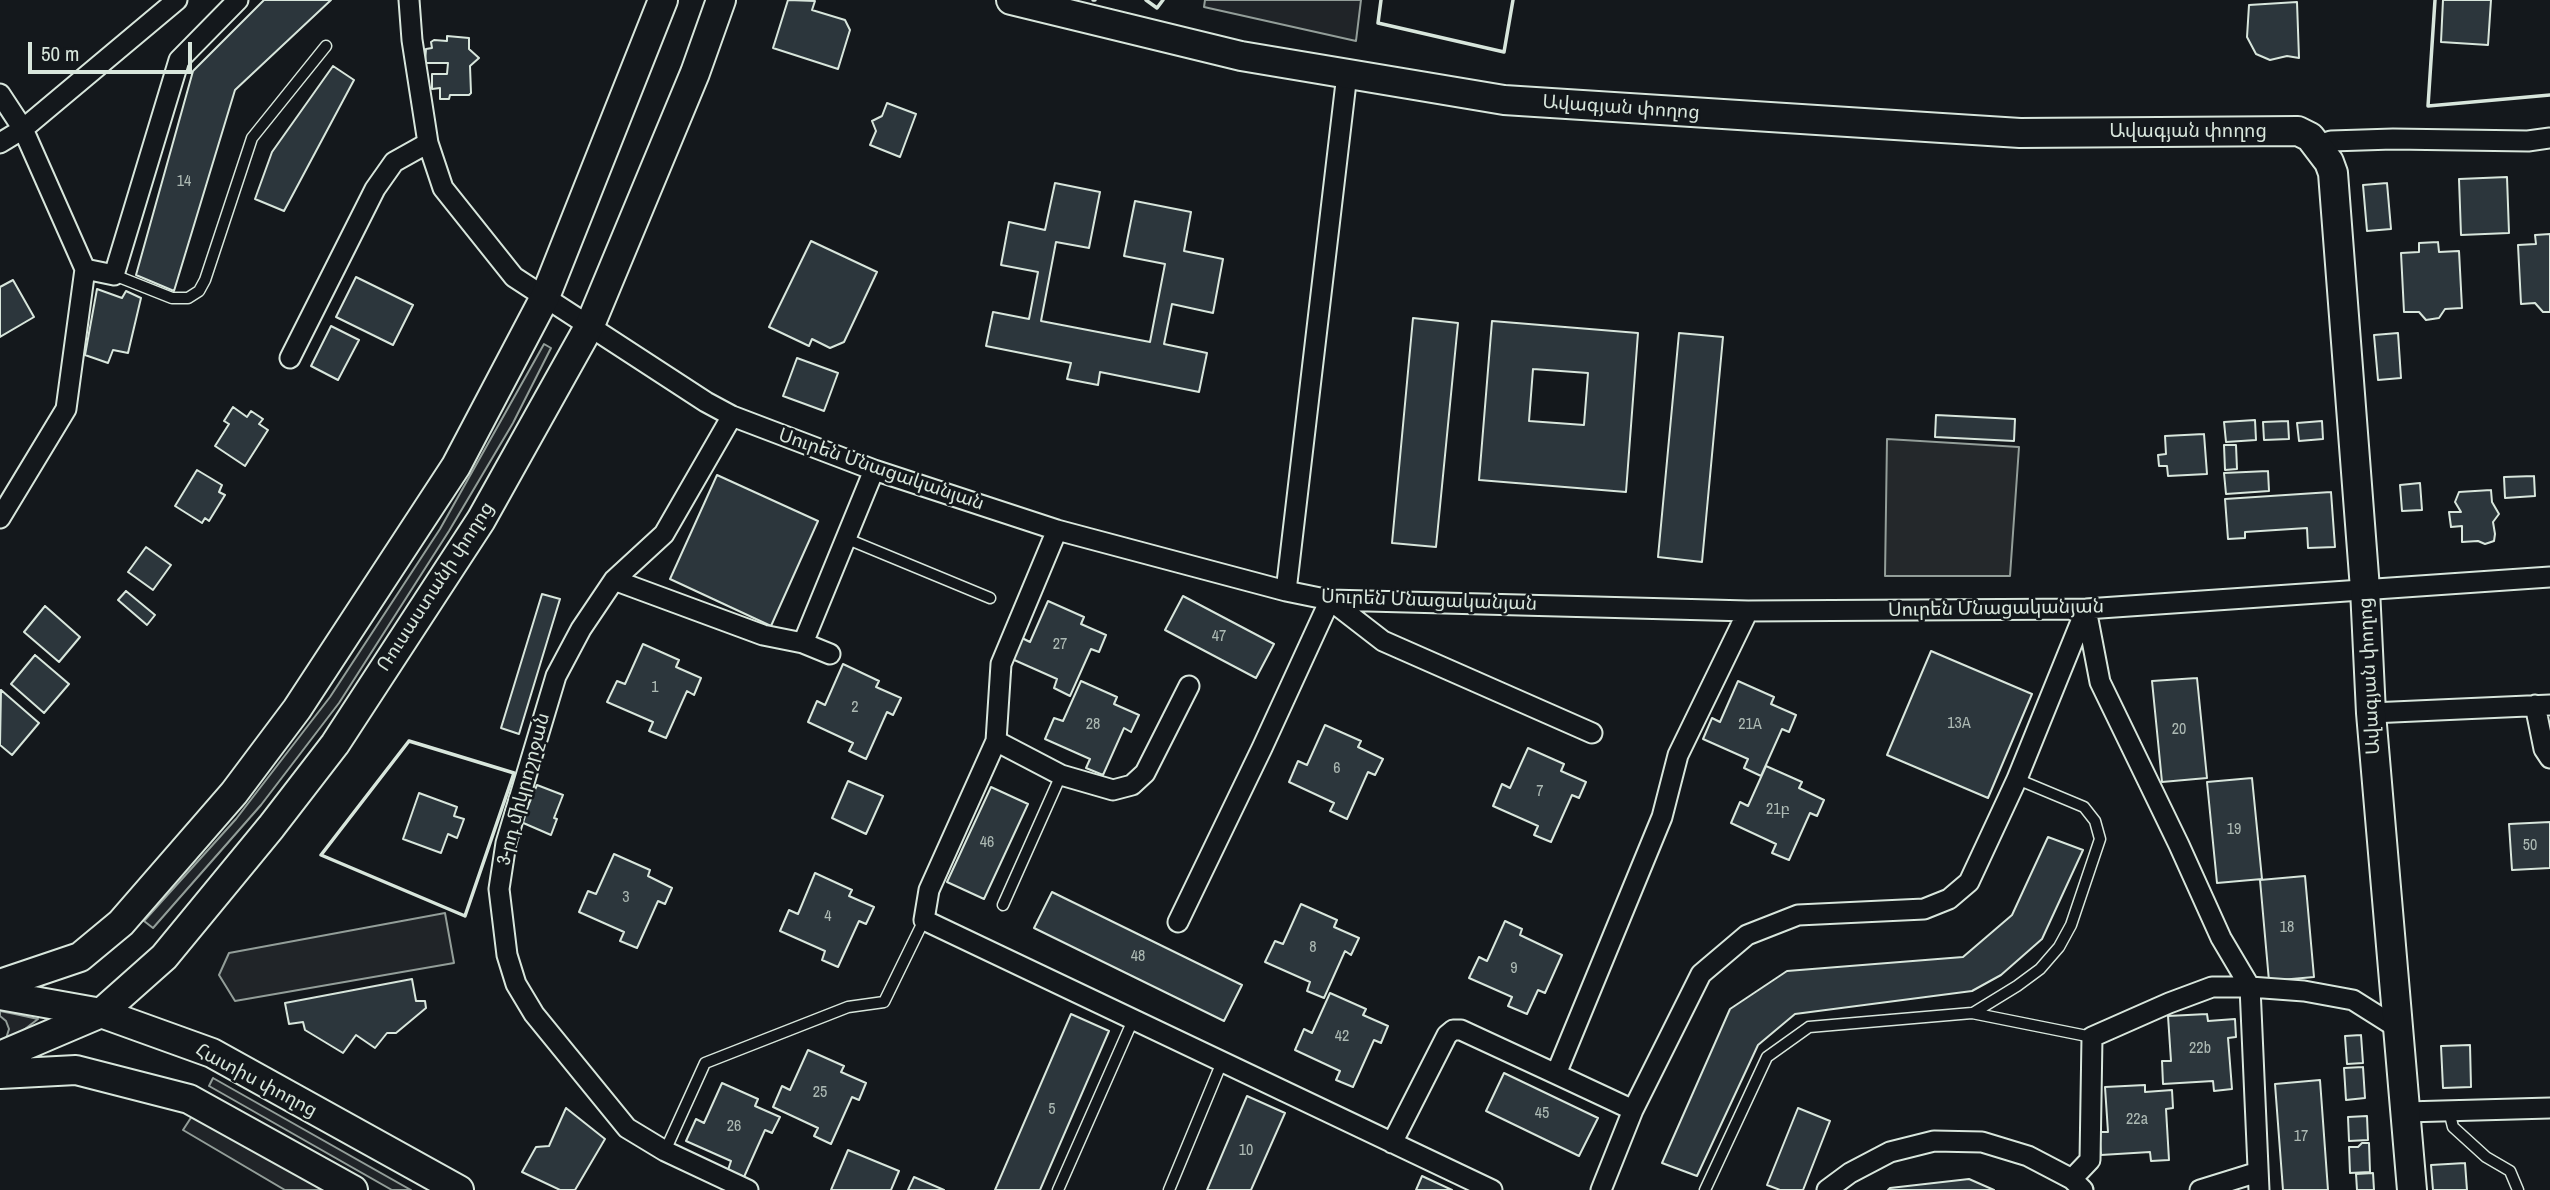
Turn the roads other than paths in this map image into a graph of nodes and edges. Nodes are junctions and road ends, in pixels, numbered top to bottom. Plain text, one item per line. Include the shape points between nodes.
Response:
1 (177, 0) edge
2 (238, 0) edge
3 (409, 0) edge
4 (663, 0) edge
5 (721, 0) edge
6 (1012, 0) edge
7 (326, 46) dead end
8 (1347, 74) junction
9 (0, 94) edge
10 (23, 129) junction
11 (2550, 138) edge
12 (0, 143) edge
13 (428, 143) junction
14 (2319, 145) junction
15 (85, 269) junction
16 (114, 275) junction
17 (545, 297) junction
18 (590, 325) junction
19 (290, 358) dead end
20 (732, 416) junction
21 (874, 470) junction
22 (0, 518) edge
23 (1057, 530) junction
24 (845, 538) junction
25 (2550, 577) edge
26 (614, 580) junction
27 (2365, 589) junction
28 (1286, 591) junction
29 (990, 598) dead end
30 (1330, 600) junction
31 (2086, 609) junction
32 (1748, 611) junction
33 (803, 643) junction
34 (830, 654) dead end
35 (1189, 686) dead end
36 (2542, 705) edge
37 (2371, 713) junction
38 (1592, 733) dead end
39 (996, 741) junction
40 (2550, 758) edge
41 (1061, 775) junction
42 (2017, 779) junction
43 (1003, 905) dead end
44 (924, 920) junction
45 (1178, 922) dead end
46 (0, 984) edge
47 (2250, 987) junction
48 (0, 995) edge
49 (102, 1013) junction
50 (1972, 1013) junction
51 (1133, 1020) junction
52 (2399, 1029) junction
53 (2092, 1037) junction
54 (0, 1056) edge
55 (1222, 1062) junction
56 (0, 1074) edge
57 (1556, 1074) junction
58 (2550, 1108) edge
59 (1633, 1111) junction
60 (2449, 1111) junction
61 (2406, 1112) junction
62 (1392, 1143) junction
63 (665, 1151) junction
64 (2259, 1181) edge
65 (2077, 1184) edge
66 (352, 1190) edge
67 (459, 1190) edge
68 (748, 1190) edge
69 (1058, 1190) edge
70 (1169, 1190) edge
71 (1492, 1190) edge
72 (1601, 1190) edge
73 (1705, 1190) edge
74 (1827, 1190) edge
75 (2200, 1190) edge
76 (2412, 1190) edge
77 (2518, 1190) edge

1 - 10 street
2 - 16 street via 179,60
3 - 13 street, Սուրեն Մնացականյան
4 - 17 main road
5 - 18 main road, Ռուսաստանի փողոց
6 - 8 main road, Ավագյան փողոց via 1241,55
7 - 16 lane via 252,138 199,291 188,298 172,298
8 - 14 main road, Ավագյան փողոց via 1518,101 2020,134 2298,131
8 - 28 street
9 - 10 street
10 - 12 street
10 - 15 street
11 - 14 street via 2393,139
13 - 17 street, Սուրեն Մնացականյան via 443,188 514,277
13 - 19 street via 394,162 374,189
14 - 27 main road, Ավագյան փողոց via 2333,173
15 - 16 street
15 - 22 street via 66,409
17 - 18 street, Սուրեն Մնացականյան
17 - 46 main road via 456,466 297,709 234,793 121,923 80,957
18 - 20 street, Սուրեն Մնացականյան
18 - 49 main road, Ռուսաստանի փողոց via 481,520 334,744 164,957
20 - 21 street, Սուրեն Մնացականյան
20 - 26 street, 3-րդ միկրոշրջան via 664,534
21 - 23 street, Սուրեն Մնացականյան
21 - 24 street
23 - 28 street, Սուրեն Մնացականյան
23 - 39 street via 1001,664
24 - 29 lane
24 - 33 street
25 - 27 street, Սուրեն Մնացականյան
26 - 33 street via 764,635
26 - 63 street, 3-րդ միկրոշրջան via 556,676 506,843 499,889 507,955 516,984 534,1014 627,1128
27 - 31 street, Սուրեն Մնացականյան
27 - 37 main road, Ավագյան փողոց
28 - 30 street, Սուրեն Մնացականյան
30 - 32 street, Սուրեն Մնացականյան
30 - 38 street via 1383,641
30 - 45 street
31 - 32 street, Սուրեն Մնացականյան
31 - 42 street
31 - 47 street via 2100,682 2221,938
32 - 57 street via 1678,755 1661,817
33 - 34 street
35 - 41 street via 1145,773 1132,785 1113,790
36 - 37 street
36 - 40 street via 2544,749
37 - 52 main road, Ավագյան փողոց
39 - 41 street
39 - 44 street via 929,890
41 - 43 lane
42 - 50 lane via 2084,807 2095,821 2100,839 2059,947 2040,969
42 - 59 street via 1969,882 1949,899 1924,909 1798,915 1747,935 1701,974
44 - 51 street
44 - 63 lane via 884,1002 848,1007 705,1063
47 - 52 street via 2353,1000
47 - 53 street via 2212,987
47 - 64 street
48 - 49 main road, Հատիս փողոց
49 - 54 main road, Ռուսաստանի փողոց
49 - 67 main road, Հատիս փողոց via 212,1053
50 - 53 lane
50 - 73 lane via 1809,1027 1767,1057
51 - 55 street
51 - 69 lane
52 - 61 main road, Ավագյան փողոց
53 - 65 street via 2090,1160
55 - 62 street
55 - 70 lane
56 - 66 main road via 76,1070 189,1099
57 - 59 street
57 - 62 street via 1453,1030
58 - 60 street
59 - 72 street
60 - 61 street
60 - 77 lane via 2453,1126 2486,1157 2510,1171
61 - 76 main road, Ավագյան փողոց
62 - 71 street
63 - 68 street, 3-րդ միկրոշրջան
64 - 75 street
65 - 74 street via 2028,1156 1982,1142 1934,1141 1890,1152

